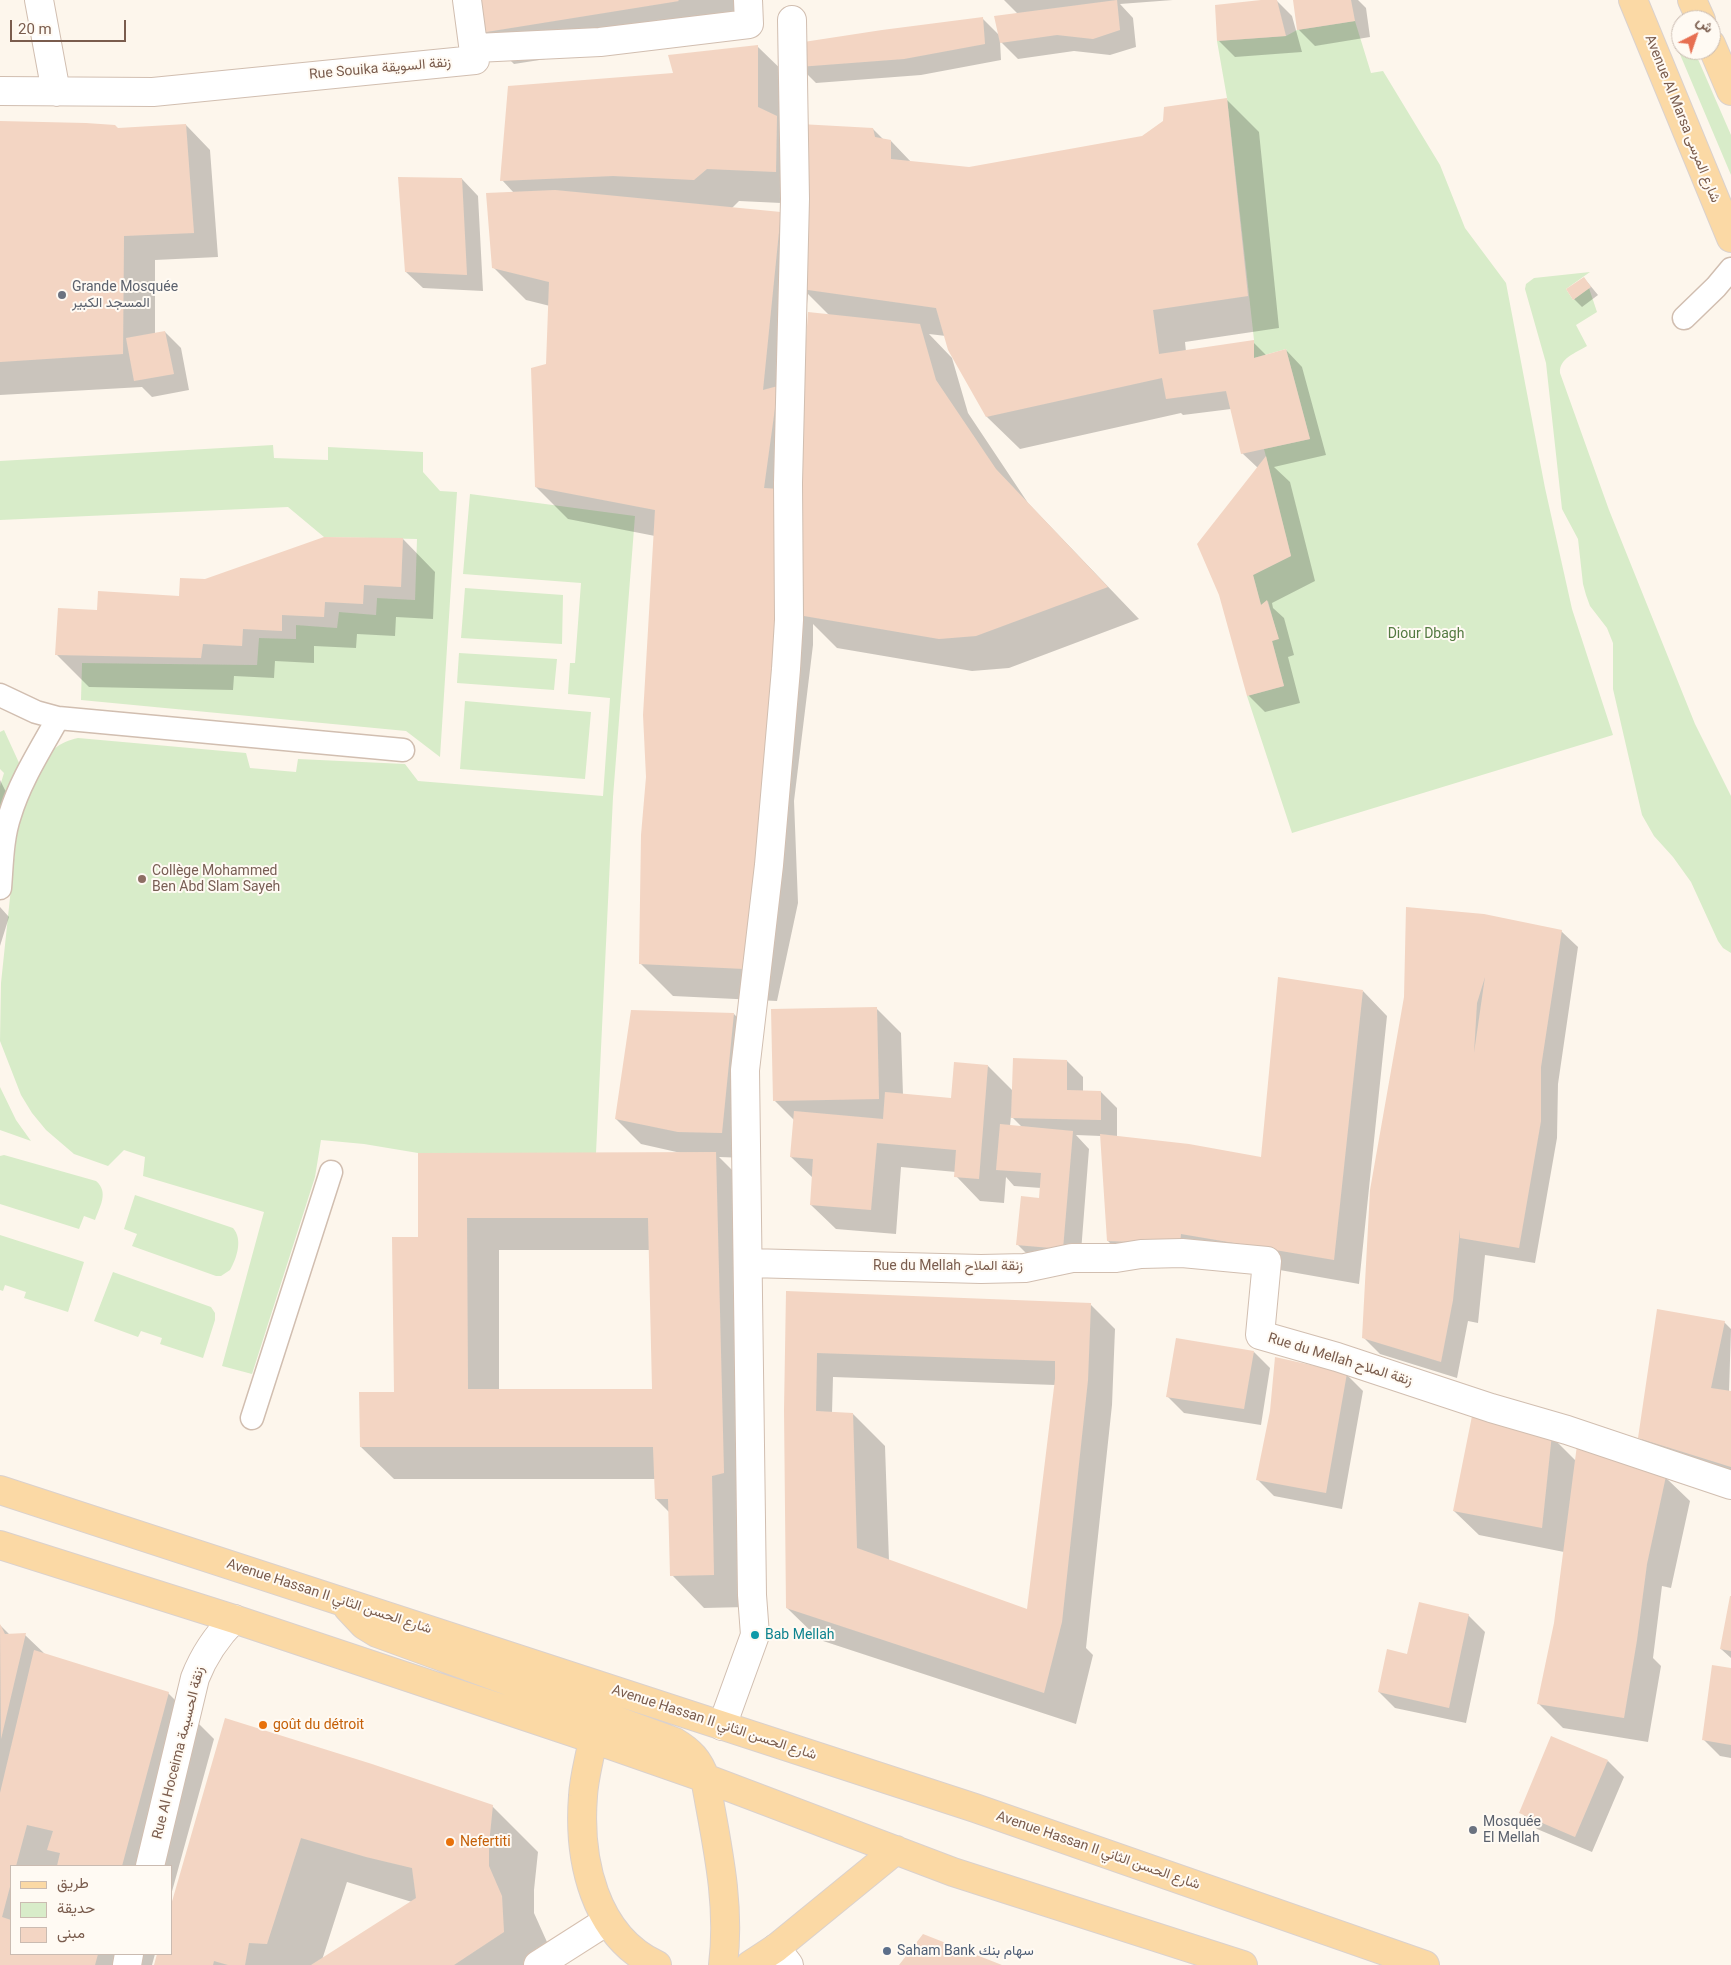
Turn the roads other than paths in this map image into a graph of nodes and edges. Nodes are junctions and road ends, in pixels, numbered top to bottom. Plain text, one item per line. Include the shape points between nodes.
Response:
1 (39, 0) edge
2 (467, 0) edge
3 (1633, 0) edge
4 (749, 12) edge
5 (792, 20) dead end
6 (475, 60) junction
7 (1718, 60) edge
8 (0, 91) edge
9 (1731, 91) edge
10 (56, 92) junction
11 (1731, 238) edge
12 (1731, 269) edge
13 (1684, 318) dead end
14 (0, 695) edge
15 (58, 718) junction
16 (403, 750) dead end
17 (0, 888) edge
18 (331, 1172) dead end
19 (748, 1263) junction
20 (252, 1418) dead end
21 (1731, 1485) edge
22 (0, 1490) edge
23 (0, 1545) edge
24 (344, 1602) junction
25 (234, 1619) junction
26 (722, 1726) junction
27 (593, 1739) junction
28 (705, 1778) junction
29 (896, 1850) junction
30 (150, 1865) edge
31 (607, 1921) junction
32 (783, 1957) edge
33 (538, 1965) edge
34 (655, 1965) edge
35 (723, 1965) edge
36 (750, 1965) edge
37 (1242, 1965) edge
38 (1425, 1965) edge

1 - 10 street
2 - 6 street
3 - 11 main road, Avenue Al Marsa شارع المرسى
4 - 6 street via 600,42 476,48
5 - 19 street via 795,199 788,483 789,620 769,865 745,1070
6 - 10 street, Rue Souika زنقة السويقة via 153,92
7 - 9 main road
8 - 10 street, Rue Souika زنقة السويقة
12 - 13 lane
14 - 15 lane via 36,712
15 - 16 lane
15 - 17 lane via 9,816
18 - 20 lane
19 - 21 street, Rue du Mellah زنقة الملاح via 981,1269 1016,1268 1072,1258 1174,1253 1267,1260 1260,1336 1336,1357
19 - 26 street via 755,1635
22 - 24 main road, Avenue Hassan II شارع الحسن الثاني
23 - 25 main road
24 - 26 main road, Avenue Hassan II شارع الحسن الثاني
24 - 28 main road via 364,1625 390,1639 675,1742 695,1756
25 - 27 main road
25 - 30 street, Rue Al Hoceima زنقة الحسيمة via 215,1640 195,1678
26 - 38 main road, Avenue Hassan II شارع الحسن الثاني via 975,1808
27 - 28 main road
27 - 31 main road via 583,1794 582,1827 585,1860 593,1892
28 - 29 main road
28 - 35 main road via 726,1905
29 - 32 main road
29 - 37 main road via 954,1872
31 - 33 street
31 - 34 main road via 631,1950
32 - 36 main road

